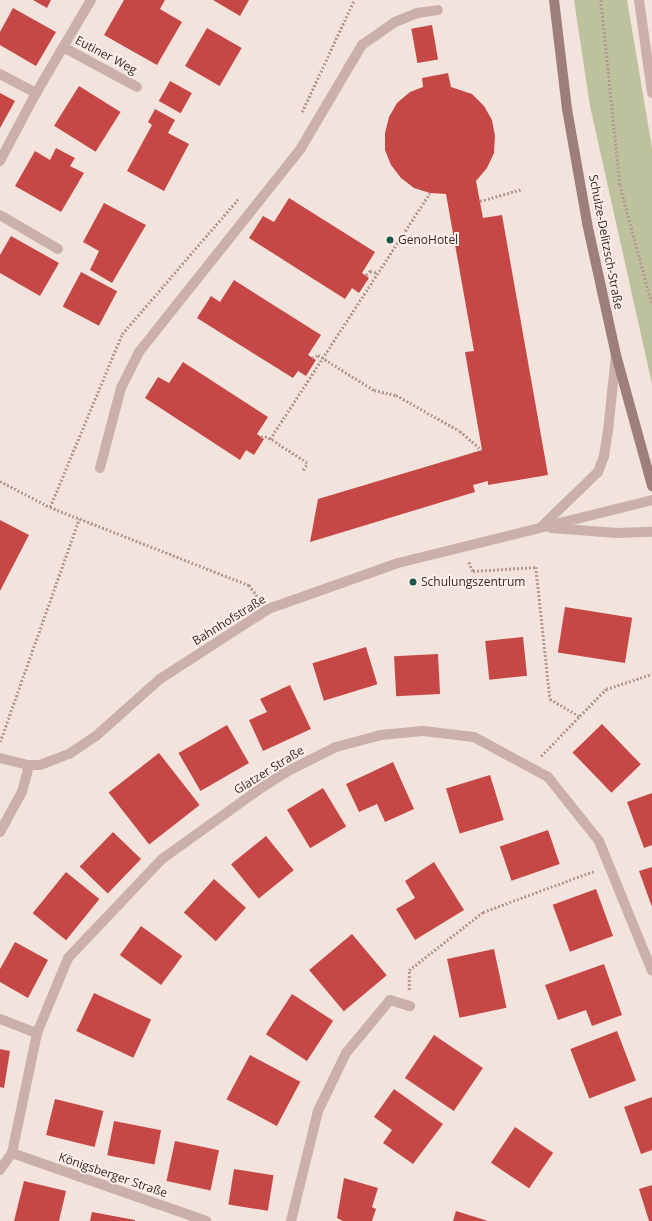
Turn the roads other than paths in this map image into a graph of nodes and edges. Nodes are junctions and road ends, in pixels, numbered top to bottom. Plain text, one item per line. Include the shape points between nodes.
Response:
1 (91, 0) edge
2 (554, 0) edge
3 (639, 0) edge
4 (438, 10) dead end
5 (63, 47) junction
6 (0, 74) edge
7 (137, 87) dead end
8 (36, 93) junction
9 (652, 93) edge
10 (0, 161) edge
11 (0, 215) edge
12 (58, 249) dead end
13 (616, 355) junction
14 (100, 468) dead end
15 (652, 486) edge
16 (652, 500) edge
17 (541, 527) junction
18 (652, 532) edge
19 (0, 758) edge
20 (29, 765) junction
21 (0, 832) edge
22 (652, 971) edge
23 (410, 1006) road end
24 (0, 1019) edge
25 (37, 1033) junction
26 (12, 1153) junction
27 (0, 1170) edge
28 (206, 1221) edge
29 (291, 1221) edge

1 - 5 street, Eutiner Weg
2 - 13 main road, Schulze-Delitzsch-Straße via 567,109 587,224
3 - 9 street
4 - 14 street via 417,13 395,22 362,45 301,148 139,352 121,388
5 - 7 street, Eutiner Weg
5 - 8 street, Eutiner Weg
6 - 8 street
8 - 10 street, Eutiner Weg
11 - 12 street
13 - 15 main road, Schulze-Delitzsch-Straße
13 - 17 street via 608,431 604,456 598,472
16 - 17 street, Bahnhofstraße
17 - 18 street via 617,533
17 - 20 street, Bahnhofstraße via 398,563 268,609 160,679 96,736 69,754 46,763
19 - 20 street
20 - 21 street via 22,792
22 - 25 street, Glatzer Straße via 599,841 548,777 474,738 423,731 381,735 336,747 292,769 162,859 68,958
23 - 29 street via 390,1000 346,1052 318,1112
24 - 25 street
25 - 26 street, Glatzer Straße
26 - 27 street
26 - 28 street, Königsberger Straße

